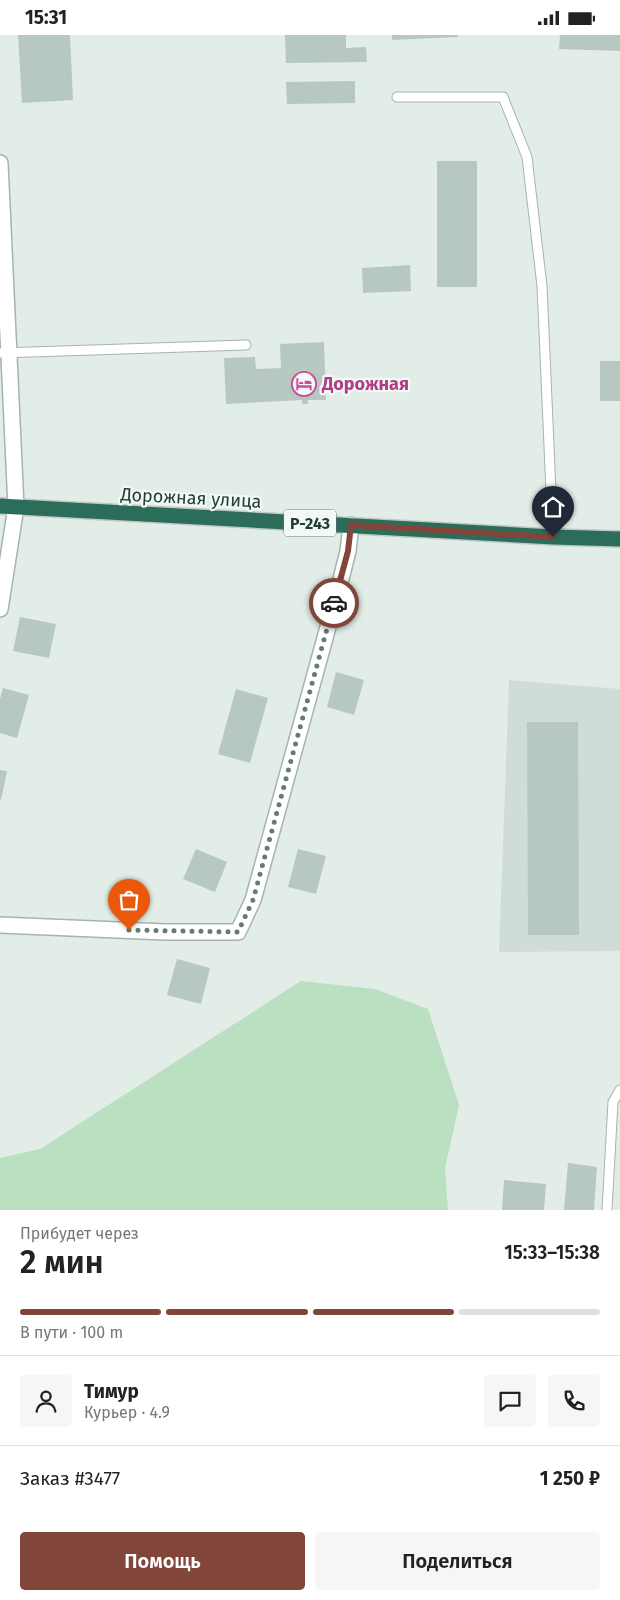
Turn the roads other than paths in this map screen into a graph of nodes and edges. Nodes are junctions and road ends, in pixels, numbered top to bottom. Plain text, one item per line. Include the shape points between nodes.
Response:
1 (397, 97) dead end
2 (0, 163) edge
3 (246, 345) dead end
4 (4, 352) edge
5 (0, 506) edge
6 (16, 507) junction
7 (351, 525) junction
8 (553, 537) junction
9 (620, 539) edge
10 (0, 609) edge
11 (0, 925) edge
12 (620, 1090) edge
13 (607, 1210) edge

1 - 8 lane via 502,97 527,157 542,286
2 - 4 street
3 - 4 lane
4 - 6 street
5 - 6 highway, Дорожная улица / Р-243
6 - 7 highway, Дорожная улица / Р-243
6 - 10 street
7 - 8 highway, Дорожная улица / Р-243
7 - 11 street via 339,587 253,900 238,932
8 - 9 highway, Дорожная улица / Р-243
12 - 13 lane via 614,1102

